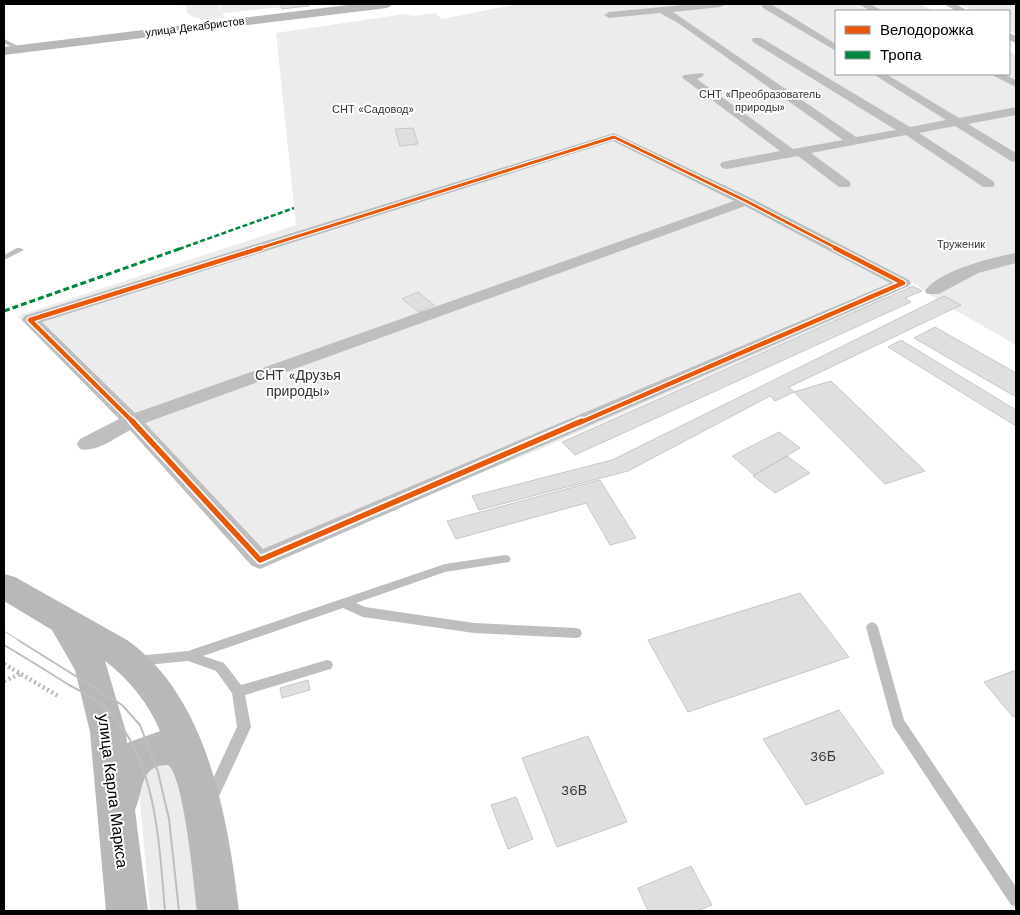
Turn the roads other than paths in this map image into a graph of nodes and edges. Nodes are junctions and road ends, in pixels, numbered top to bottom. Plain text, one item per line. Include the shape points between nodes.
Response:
1 (387, 4) edge
2 (721, 4) edge
3 (766, 4) edge
4 (863, 4) edge
5 (949, 4) edge
6 (662, 10) junction
7 (876, 10) edge
8 (961, 10) edge
9 (609, 15) dead end
10 (757, 40) dead end
11 (4, 41) edge
12 (835, 47) edge
13 (20, 49) junction
14 (4, 51) edge
15 (698, 75) dead end
16 (880, 75) edge
17 (998, 75) edge
18 (1016, 84) edge
19 (1016, 111) edge
20 (958, 122) junction
21 (909, 132) junction
22 (853, 141) junction
23 (796, 152) junction
24 (1016, 158) edge
25 (727, 165) dead end
26 (844, 184) dead end
27 (988, 184) dead end
28 (746, 201) junction
29 (20, 250) dead end
30 (4, 258) edge
31 (1016, 258) edge
32 (933, 291) dead end
33 (132, 421) junction
34 (87, 444) dead end
35 (505, 559) dead end
36 (4, 586) edge
37 (345, 603) junction
38 (63, 620) junction
39 (872, 627) dead end
40 (576, 632) dead end
41 (188, 656) junction
42 (131, 662) junction
43 (327, 665) dead end
44 (238, 691) junction
45 (191, 764) junction
46 (204, 813) junction
47 (119, 826) junction
48 (1016, 900) edge
49 (127, 911) edge
50 (218, 911) edge

1 - 13 street, улица Декабристов
2 - 6 street
3 - 12 street
4 - 7 street
5 - 8 street
6 - 9 street
6 - 22 street
10 - 21 street
11 - 13 lane
13 - 14 street, улица Декабристов
15 - 23 street via 688,77
16 - 20 street
17 - 18 street
19 - 20 street
20 - 21 street
20 - 24 street
21 - 22 street
21 - 27 street
22 - 23 street
23 - 25 street
23 - 26 street
28 - 33 street
28 - 33 street via 614,136 30,320
28 - 33 street via 903,283 260,560
29 - 30 lane
31 - 32 street via 993,261 947,281
33 - 34 street
35 - 37 lane via 446,568
36 - 38 street, улица Карла Маркса
37 - 40 lane via 363,612 474,628
37 - 41 lane
38 - 42 street, улица Карла Маркса via 108,644
38 - 47 street, улица Карла Маркса via 91,667 108,732
39 - 48 lane via 898,722
41 - 42 lane
41 - 44 lane via 220,667
42 - 45 street, улица Карла Маркса via 165,704
43 - 44 lane
44 - 46 lane via 244,727
45 - 46 street, улица Карла Маркса
45 - 47 street via 184,755 171,749 150,750 137,757 123,784
46 - 50 street, улица Карла Маркса
47 - 49 street, улица Карла Маркса

